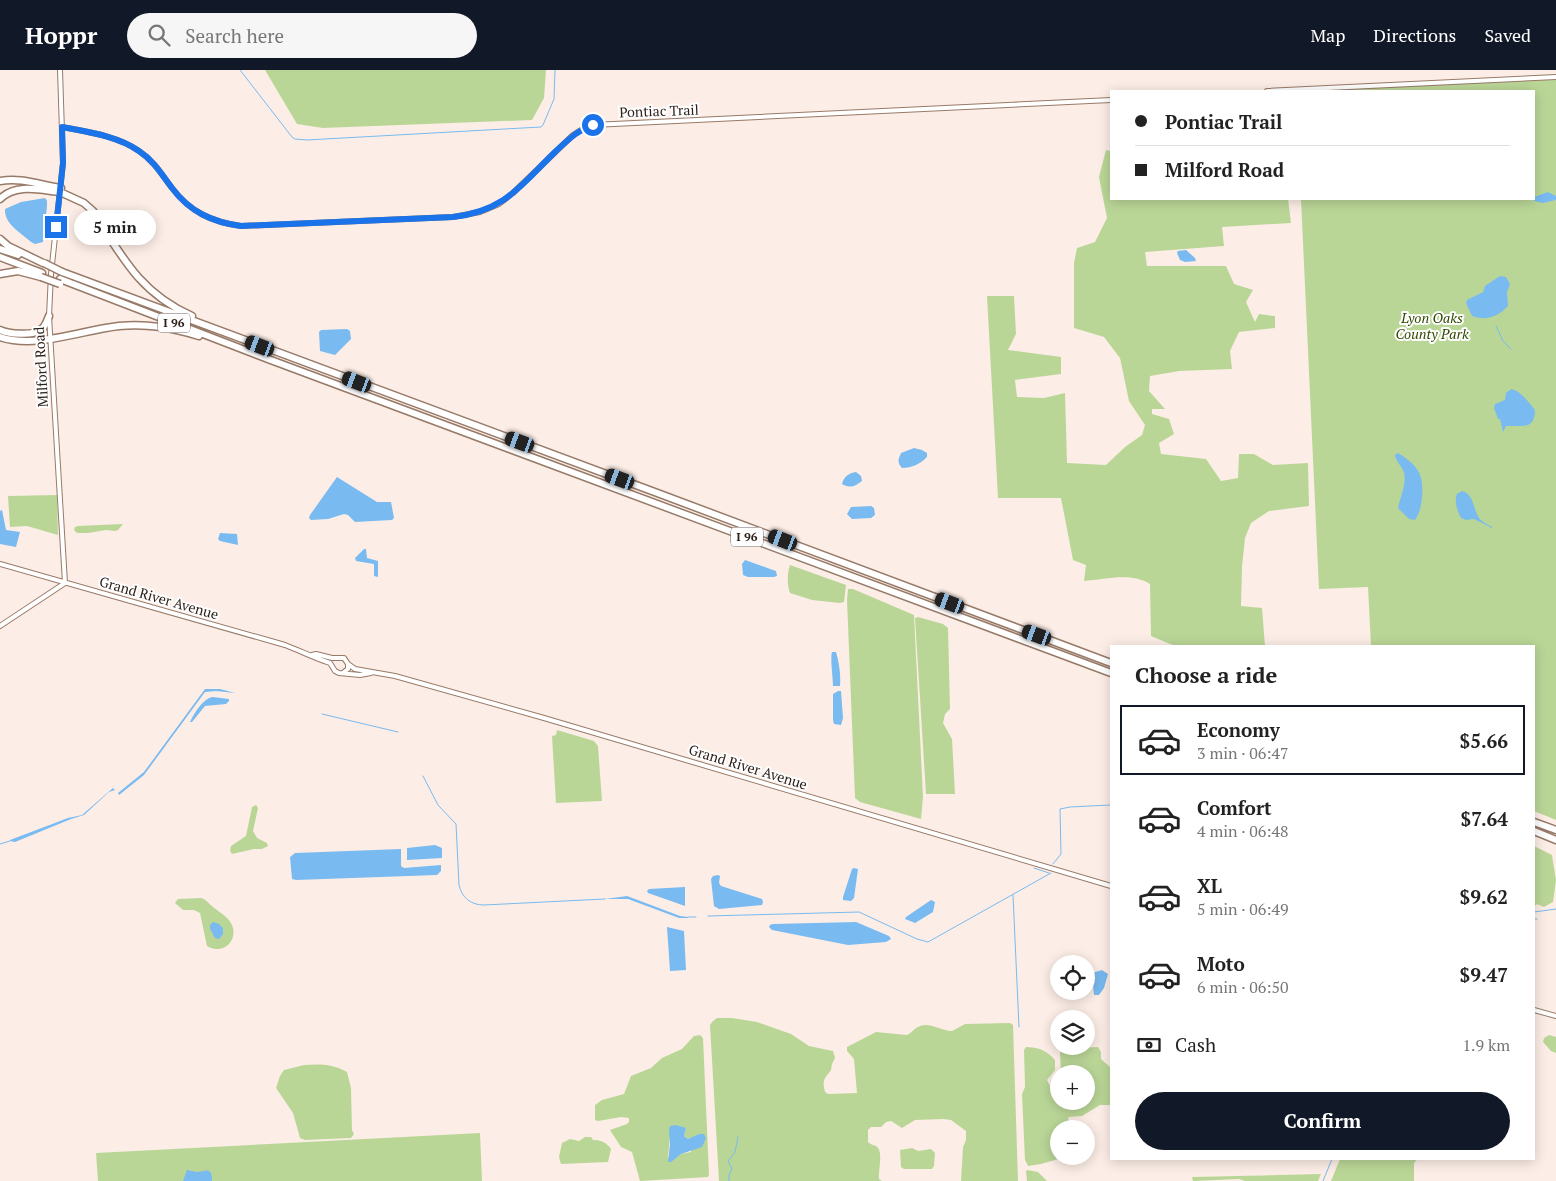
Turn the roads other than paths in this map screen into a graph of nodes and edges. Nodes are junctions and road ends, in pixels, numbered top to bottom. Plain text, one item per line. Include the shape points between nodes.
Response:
1 (60, 70) edge
2 (1556, 77) edge
3 (1288, 90) edge
4 (1110, 100) edge
5 (62, 127) junction
6 (0, 181) edge
7 (60, 191) junction
8 (0, 199) edge
9 (0, 240) edge
10 (0, 249) edge
11 (0, 257) edge
12 (44, 263) junction
13 (0, 274) edge
14 (42, 275) junction
15 (49, 316) junction
16 (0, 330) edge
17 (0, 337) edge
18 (50, 339) junction
19 (250, 342) junction
20 (248, 351) junction
21 (0, 564) edge
22 (65, 582) junction
23 (0, 626) edge
24 (312, 655) junction
25 (337, 658) junction
26 (348, 664) junction
27 (1110, 664) edge
28 (333, 666) junction
29 (344, 672) junction
30 (378, 673) junction
31 (1110, 674) edge
32 (1535, 822) edge
33 (1556, 830) edge
34 (1535, 831) edge
35 (1556, 840) edge
36 (1110, 886) edge
37 (1535, 1010) edge
38 (1556, 1016) edge

1 - 5 main road, Milford Road
2 - 3 main road
4 - 5 main road, Pontiac Trail via 593,125 573,135 506,199 480,212 453,217 241,226 212,220 191,208 176,194 153,162 129,144
5 - 7 main road, Milford Road
6 - 7 highway via 25,180
7 - 8 highway via 20,189 10,191
7 - 15 main road, Milford Road
7 - 19 highway via 93,211 132,271 154,294 184,312
9 - 12 highway
10 - 12 highway, I 96
11 - 14 highway, I 96
12 - 19 highway, I 96, bridge
13 - 14 highway via 18,271
14 - 20 highway, I 96
15 - 16 highway via 43,329 36,332 16,334
15 - 18 main road, Milford Road
17 - 18 highway
18 - 20 highway via 112,327 153,325
18 - 22 main road, Milford Road
19 - 27 highway, I 96
20 - 31 highway, I 96
21 - 22 main road, Grand River Avenue
22 - 23 main road
22 - 24 main road, Grand River Avenue
24 - 25 main road, Grand River Avenue
24 - 28 main road, Grand River Avenue
25 - 26 main road via 344,658
25 - 28 main road
26 - 29 main road
26 - 30 main road, Grand River Avenue via 355,670
28 - 29 main road via 337,672
29 - 30 main road, Grand River Avenue via 360,675
30 - 36 main road, Grand River Avenue via 544,718
32 - 33 highway
34 - 35 highway
37 - 38 main road

